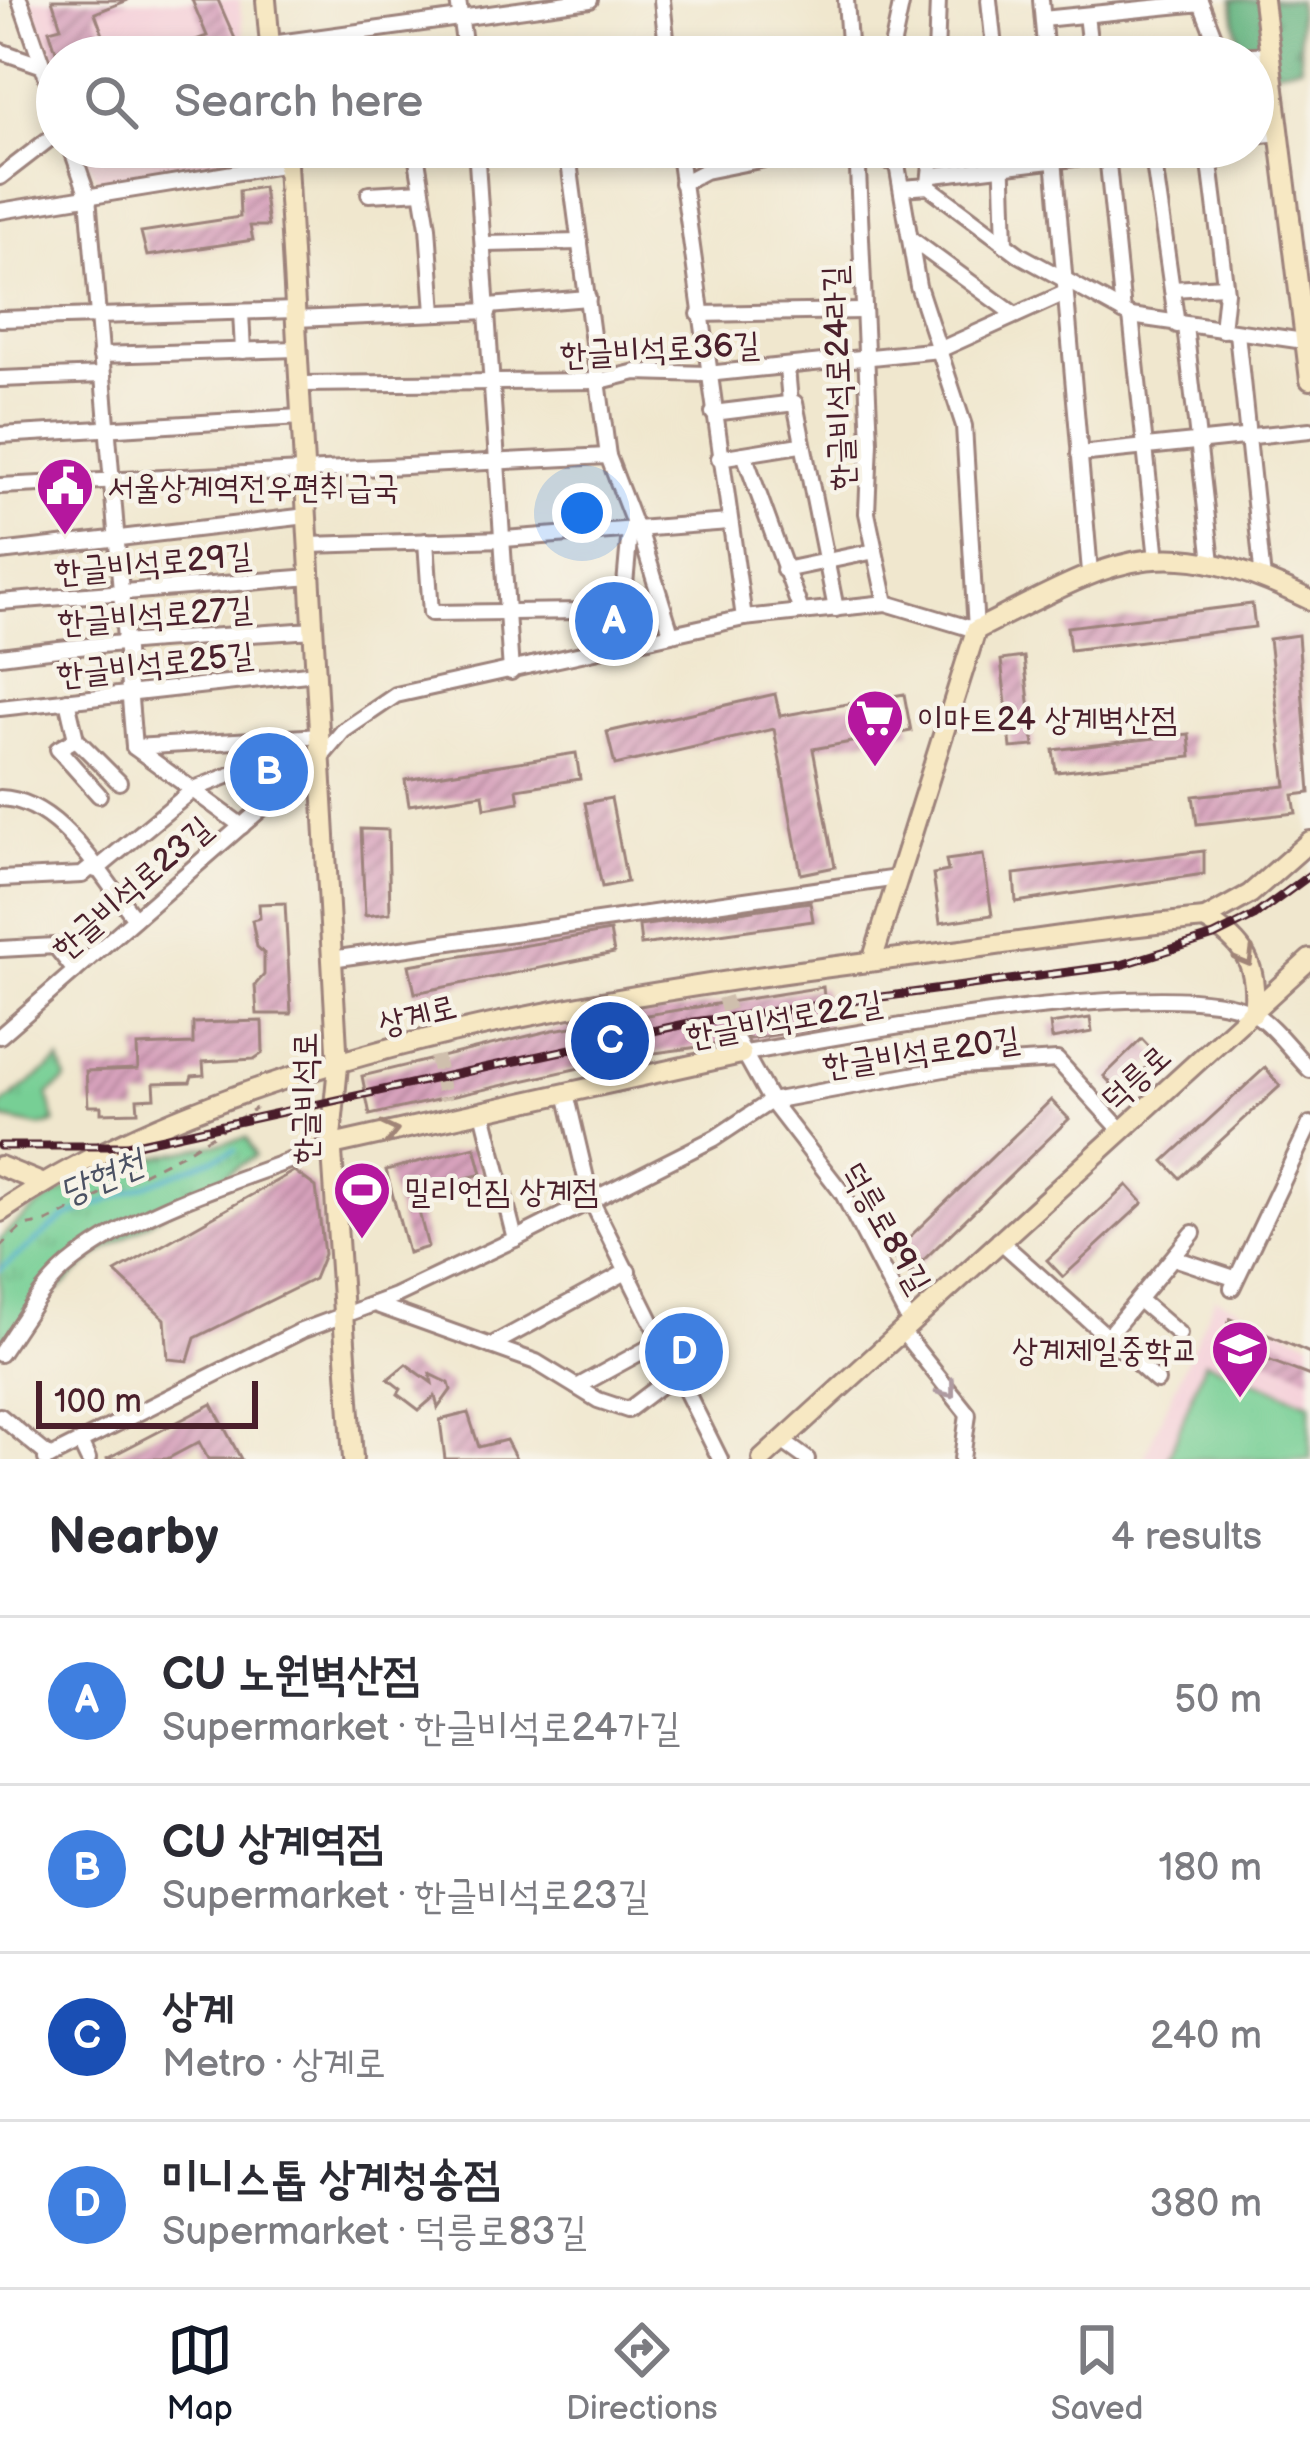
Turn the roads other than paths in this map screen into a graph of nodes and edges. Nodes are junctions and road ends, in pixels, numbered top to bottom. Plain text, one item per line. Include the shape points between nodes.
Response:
1 (20, 0) edge
2 (266, 0) edge
3 (458, 0) edge
4 (590, 0) edge
5 (662, 0) edge
6 (846, 0) edge
7 (902, 0) edge
8 (938, 0) edge
9 (989, 0) edge
10 (1041, 0) edge
11 (1263, 0) edge
12 (1086, 15) junction
13 (1042, 19) junction
14 (462, 21) junction
15 (270, 36) edge
16 (363, 36) edge
17 (464, 36) edge
18 (666, 36) edge
19 (849, 36) edge
20 (894, 36) edge
21 (937, 36) edge
22 (993, 36) edge
23 (1044, 36) edge
24 (1088, 36) edge
25 (1214, 36) edge
26 (1264, 36) edge
27 (36, 46) edge
28 (0, 51) edge
29 (36, 64) edge
30 (1274, 111) edge
31 (1279, 133) junction
32 (1274, 134) edge
33 (36, 149) edge
34 (78, 168) edge
35 (224, 168) edge
36 (288, 168) edge
37 (418, 168) edge
38 (478, 168) edge
39 (570, 168) edge
40 (680, 168) edge
41 (719, 168) edge
42 (857, 168) edge
43 (898, 168) edge
44 (932, 168) edge
45 (1004, 168) joint
46 (1055, 168) edge
47 (1109, 168) edge
48 (1161, 168) edge
49 (1211, 168) edge
50 (0, 177) edge
51 (931, 180) junction
52 (682, 183) junction
53 (902, 188) junction
54 (422, 190) junction
55 (369, 194) dead end
56 (88, 196) junction
57 (0, 211) edge
58 (910, 239) junction
59 (580, 242) junction
60 (484, 244) junction
61 (1005, 245) junction
62 (1225, 286) junction
63 (1064, 287) junction
64 (1172, 289) junction
65 (588, 298) junction
66 (489, 308) junction
67 (860, 311) junction
68 (241, 312) junction
69 (434, 313) junction
70 (295, 314) junction
71 (699, 314) junction
72 (1127, 314) junction
73 (1016, 316) junction
74 (98, 317) junction
75 (0, 319) edge
76 (1181, 326) junction
77 (1230, 331) junction
78 (1304, 341) junction
79 (297, 349) junction
80 (939, 350) junction
81 (243, 351) junction
82 (100, 355) junction
83 (863, 362) junction
84 (787, 368) junction
85 (707, 374) junction
86 (102, 375) junction
87 (0, 380) edge
88 (1310, 380) edge
89 (600, 381) junction
90 (495, 382) junction
91 (299, 384) junction
92 (790, 402) junction
93 (713, 413) junction
94 (301, 417) junction
95 (1310, 430) edge
96 (106, 432) junction
97 (0, 436) edge
98 (1248, 436) junction
99 (1198, 441) junction
100 (800, 445) junction
101 (1145, 447) junction
102 (744, 454) junction
103 (1079, 454) junction
104 (608, 456) junction
105 (719, 458) junction
106 (499, 462) junction
107 (304, 467) junction
108 (110, 480) junction
109 (0, 486) edge
110 (307, 516) junction
111 (729, 522) junction
112 (635, 529) junction
113 (114, 537) junction
114 (503, 538) junction
115 (425, 541) junction
116 (309, 544) junction
117 (875, 551) junction
118 (0, 552) edge
119 (1157, 559) junction
120 (826, 561) junction
121 (1212, 562) junction
122 (784, 571) junction
123 (1090, 572) junction
124 (311, 577) junction
125 (1263, 579) junction
126 (119, 590) junction
127 (1310, 600) edge
128 (0, 602) edge
129 (626, 603) junction
130 (886, 603) junction
131 (836, 609) junction
132 (801, 611) junction
133 (507, 614) junction
134 (744, 618) junction
135 (314, 630) junction
136 (976, 630) junction
137 (671, 633) junction
138 (124, 640) junction
139 (638, 641) junction
140 (0, 656) edge
141 (511, 672) junction
142 (316, 674) junction
143 (129, 693) junction
144 (67, 700) junction
145 (0, 708) edge
146 (76, 739) junction
147 (269, 739) junction
148 (321, 746) junction
149 (134, 747) junction
150 (119, 782) dead end
151 (194, 789) junction
152 (99, 795) dead end
153 (0, 798) edge
154 (242, 826) junction
155 (1310, 841) edge
156 (95, 868) junction
157 (898, 878) junction
158 (0, 879) edge
159 (135, 919) junction
160 (1205, 919) junction
161 (0, 949) edge
162 (331, 959) junction
163 (1310, 959) edge
164 (872, 961) junction
165 (75, 970) junction
166 (1252, 1013) junction
167 (0, 1036) edge
168 (740, 1048) junction
169 (338, 1066) junction
170 (1310, 1070) edge
171 (566, 1093) junction
172 (771, 1101) junction
173 (483, 1112) junction
174 (1310, 1124) edge
175 (1121, 1130) junction
176 (332, 1145) junction
177 (0, 1166) edge
178 (44, 1184) junction
179 (591, 1200) junction
180 (0, 1212) edge
181 (1193, 1233) dead end
182 (515, 1239) junction
183 (999, 1240) junction
184 (1174, 1258) junction
185 (628, 1271) junction
186 (1139, 1300) junction
187 (374, 1304) junction
188 (341, 1317) junction
189 (905, 1326) junction
190 (1179, 1334) dead end
191 (1107, 1336) junction
192 (663, 1340) junction
193 (490, 1346) junction
194 (0, 1354) edge
195 (1157, 1381) dead end
196 (682, 1382) junction
197 (577, 1387) junction
198 (0, 1416) edge
199 (782, 1441) junction
200 (80, 1442) junction
201 (48, 1458) edge
202 (88, 1459) edge
203 (353, 1459) edge
204 (720, 1459) edge
205 (762, 1459) edge
206 (806, 1459) edge
207 (962, 1459) edge

1 - 27 street
2 - 15 main road
3 - 14 street
4 - 14 street
5 - 18 street
6 - 19 street
7 - 20 street
8 - 21 street
9 - 22 street
10 - 13 street
11 - 26 main road
12 - 13 street
12 - 24 street
12 - 25 street via 1201,3
13 - 23 street
14 - 16 street
14 - 17 street
28 - 29 street
30 - 31 main road
31 - 32 street
31 - 78 main road
33 - 50 street
34 - 56 street
35 - 56 street
36 - 70 main road, 한글비석로
37 - 54 street
38 - 60 street
39 - 59 street
40 - 52 street
41 - 52 street
42 - 67 street, 한글비석로24라길
43 - 53 street
44 - 51 street
45 - 51 street
45 - 61 street
46 - 63 street
47 - 72 street
48 - 64 street
49 - 62 street
51 - 53 street
51 - 61 street
52 - 71 street
53 - 58 street
54 - 55 street
54 - 69 street
56 - 57 street
56 - 74 street
58 - 73 street
58 - 80 street
59 - 60 street
59 - 65 street
60 - 66 street
61 - 63 street
62 - 64 street
62 - 77 street
63 - 72 street
63 - 73 street, 한글비석로36길
63 - 103 street
64 - 76 street
65 - 66 street
65 - 89 street
66 - 69 street
66 - 90 street
67 - 71 street
67 - 83 street, 한글비석로24라길
68 - 70 street
68 - 74 street
68 - 81 street
69 - 70 street
70 - 79 main road, 한글비석로
71 - 85 street
72 - 76 street
72 - 101 street
73 - 80 street, 한글비석로36길
74 - 75 street
74 - 82 street
76 - 77 street
76 - 99 street
77 - 78 street
77 - 98 street
78 - 88 main road
79 - 81 street
79 - 91 main road, 한글비석로
80 - 83 street, 한글비석로36길
80 - 136 street via 964,426
81 - 82 street
82 - 86 street
83 - 84 street, 한글비석로36길
83 - 117 street, 한글비석로24라길
84 - 85 street, 한글비석로36길
84 - 92 street
85 - 89 street, 한글비석로36길 via 636,372
85 - 93 street
86 - 87 street
86 - 96 street
89 - 90 street, 한글비석로36길
89 - 104 street
90 - 91 street, 한글비석로36길
90 - 106 street
91 - 94 main road, 한글비석로
92 - 93 street
92 - 100 street
93 - 105 street
94 - 96 street
94 - 107 main road, 한글비석로
95 - 98 street
96 - 97 street
96 - 108 street
98 - 99 street
98 - 125 street
99 - 101 street
99 - 121 street
100 - 102 street
100 - 120 street
101 - 103 street
101 - 119 street
102 - 105 street
102 - 122 street
103 - 123 street
104 - 106 street
104 - 112 street
105 - 111 street
106 - 107 street
106 - 114 street
107 - 108 street
107 - 110 main road, 한글비석로
108 - 109 street
108 - 113 street
110 - 113 street
110 - 116 main road, 한글비석로
111 - 112 street
111 - 134 street
112 - 114 street
112 - 129 street
112 - 137 street
113 - 118 street
113 - 126 street
114 - 115 street
114 - 133 street
115 - 116 street
115 - 133 street via 431,614
116 - 124 main road, 한글비석로
117 - 120 street
117 - 130 street, 한글비석로24라길
119 - 121 main road
119 - 123 main road
120 - 122 street
120 - 131 street
121 - 125 main road
122 - 132 street
123 - 136 main road
124 - 126 street, 한글비석로29길
124 - 135 main road, 한글비석로
125 - 127 main road
126 - 128 street, 한글비석로29길
126 - 138 street
129 - 133 street
129 - 139 street
130 - 131 street, 한글비석로23길
130 - 136 street
131 - 132 street, 한글비석로23길
132 - 134 street, 한글비석로23길
133 - 141 street
134 - 137 street, 한글비석로23길
135 - 138 street, 한글비석로27길
135 - 142 main road, 한글비석로
136 - 157 main road
137 - 139 street, 한글비석로23길
138 - 140 street, 한글비석로27길
138 - 143 street
139 - 141 street, 한글비석로23길
141 - 148 street, 한글비석로23길 via 396,695
142 - 143 street, 한글비석로25길
142 - 148 main road, 한글비석로
143 - 144 street, 한글비석로25길
143 - 149 street
144 - 145 street, 한글비석로25길
144 - 146 street
146 - 150 street
146 - 152 street via 58,749
147 - 148 street
147 - 149 street
147 - 151 street via 253,766
148 - 154 street, 한글비석로23길
148 - 162 main road, 한글비석로
149 - 151 street, 한글비석로23길
151 - 154 street, 한글비석로23길
151 - 156 street
153 - 156 street via 54,818
154 - 159 street, 한글비석로23길
155 - 160 main road, 상계로 via 1250,894
156 - 158 street
156 - 159 street
157 - 162 street
157 - 164 main road
159 - 165 street, 한글비석로23길
160 - 164 main road, 상계로
160 -> 166 main road via 1239,943 1254,968
161 - 165 street via 55,946
162 - 169 main road, 한글비석로
163 - 166 main road, 덕릉로
164 - 169 main road, 상계로
165 - 167 street, 한글비석로23길
166 - 168 street, 한글비석로22길 via 1199,1000 1099,1003
166 - 170 street
166 - 175 main road, 덕릉로
168 - 171 main road, 한글비석로22길
168 - 172 street
169 - 176 main road, 한글비석로
169 - 178 main road, 상계로 via 200,1110
171 - 173 main road, 한글비석로22길
171 - 179 street
172 - 175 street, 한글비석로20길 via 960,1066 1058,1060
172 - 179 street, 한글비석로20길
172 - 189 street, 덕릉로89길 via 843,1194
176 -> 173 main road, 한글비석로22길 via 447,1109
173 - 182 street
174 - 184 street via 1233,1283
175 - 183 main road, 덕릉로
176 - 188 main road, 한글비석로
176 - 194 street via 206,1192 76,1259
177 - 178 main road
178 - 180 main road, 상계로
179 - 182 street, 한글비석로20길
179 - 185 street
181 - 184 street
182 - 187 street, 한글비석로20길
183 - 189 main road, 덕릉로
183 - 191 street
184 - 186 street
185 - 192 street
185 - 193 street
186 - 190 street
186 - 191 street
187 - 188 street, 한글비석로20길
187 - 193 street
188 - 200 street, 한글비석로20길
188 - 203 main road, 한글비석로
189 - 199 main road, 덕릉로
189 -> 207 street, 덕릉로89길 via 968,1414
191 - 195 street
192 - 196 street
192 - 197 street
193 - 197 street
196 - 197 street via 661,1385 628,1410
196 - 204 street
198 - 201 street
199 - 205 main road, 덕릉로
199 - 206 street
200 - 201 street, 한글비석로20길
200 - 202 street

